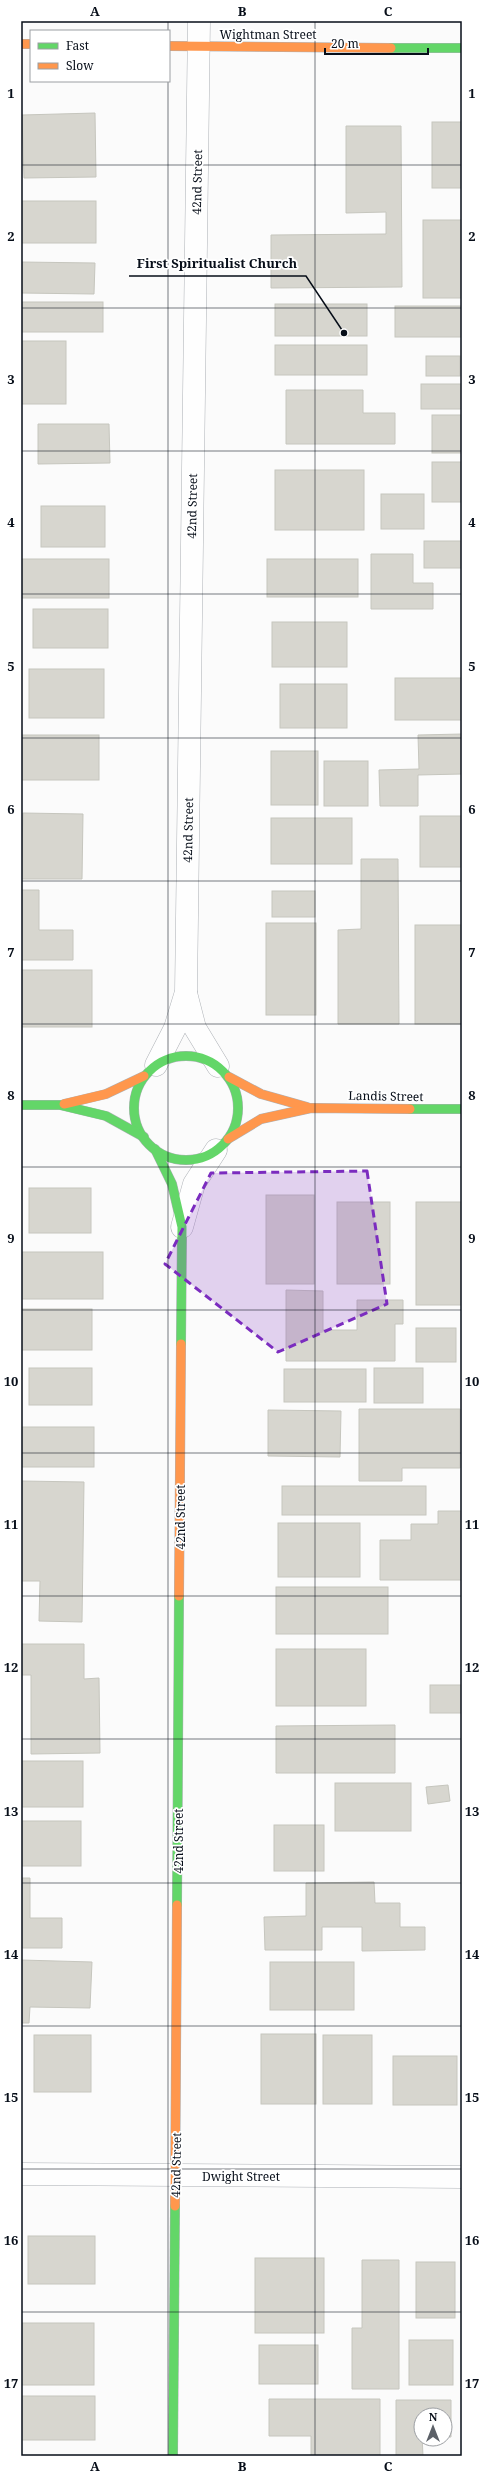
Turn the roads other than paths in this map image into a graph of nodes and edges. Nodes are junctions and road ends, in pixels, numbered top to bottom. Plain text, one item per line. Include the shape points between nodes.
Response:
1 (199, 21) edge
2 (170, 46) edge
3 (198, 46) junction
4 (462, 48) edge
5 (186, 992) junction
6 (150, 1071) junction
7 (224, 1072) junction
8 (21, 1104) edge
9 (60, 1105) junction
10 (310, 1108) junction
11 (462, 1109) edge
12 (144, 1138) junction
13 (222, 1144) junction
14 (155, 1150) junction
15 (182, 1227) junction
16 (21, 2174) edge
17 (176, 2175) junction
18 (462, 2178) edge
19 (173, 2456) edge

1 - 3 street, 42nd Street
2 - 3 street, Wightman Street
3 - 4 street, Wightman Street
3 - 5 street, 42nd Street
5 - 6 street, 42nd Street via 175,1028
5 - 7 street, 42nd Street via 195,1028
6 - 7 street via 171,1058 187,1056 203,1058
6 - 9 street via 106,1094
6 - 12 street via 137,1091 134,1107 136,1123
7 - 10 street, Landis Street via 261,1094
7 - 13 street via 236,1092 239,1108 236,1124
8 - 9 street
9 - 12 street via 106,1116
10 - 11 street, Landis Street
10 - 13 street, Landis Street via 261,1119
12 - 14 street
13 - 14 street via 202,1158 186,1160 170,1157
13 - 15 street, 42nd Street via 194,1184
14 - 15 street, 42nd Street via 172,1184
15 - 17 street, 42nd Street
16 - 17 street, Dwight Street
17 - 18 street, Dwight Street
17 - 19 street, 42nd Street

